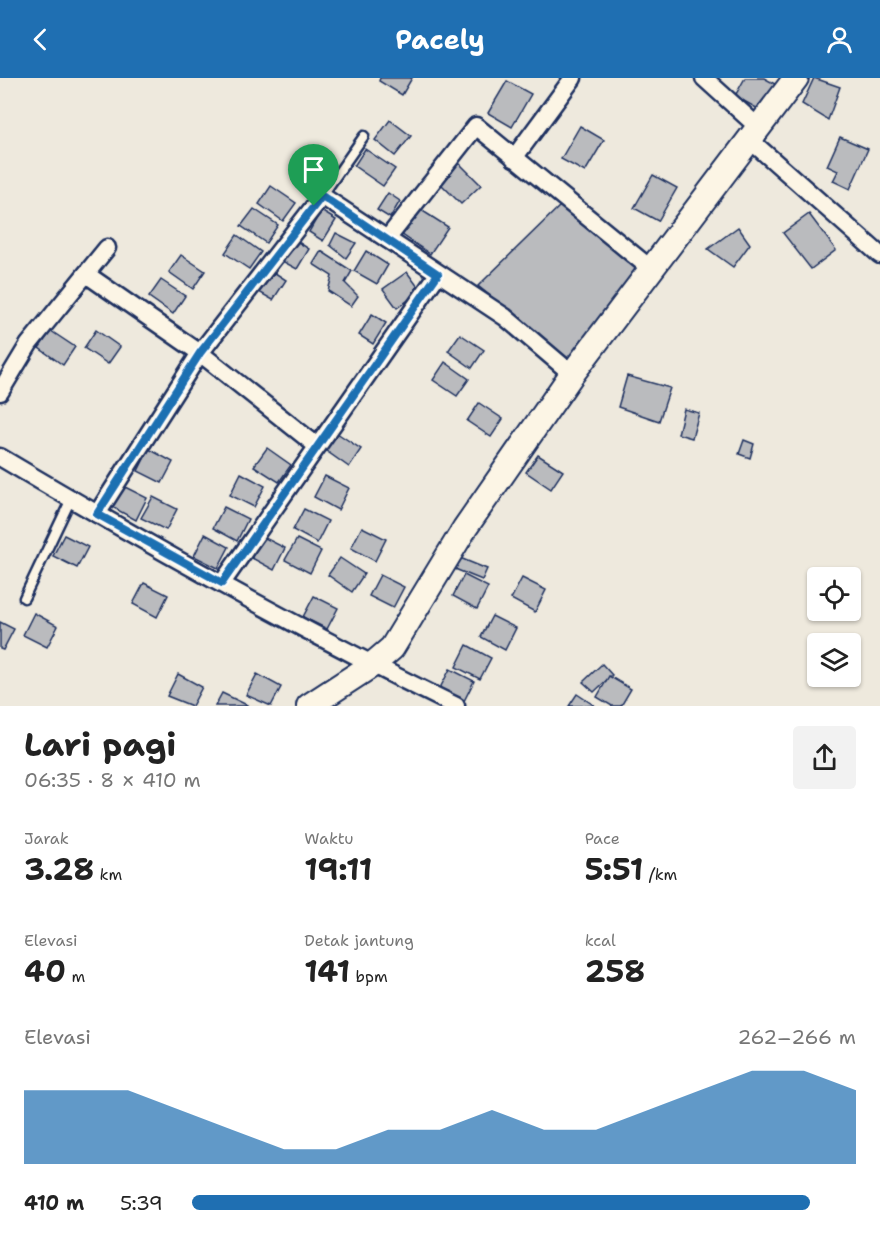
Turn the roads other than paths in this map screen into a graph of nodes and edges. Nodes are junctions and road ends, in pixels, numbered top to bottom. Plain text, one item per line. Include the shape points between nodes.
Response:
1 (573, 78) edge
2 (704, 78) edge
3 (796, 78) edge
4 (754, 133) junction
5 (364, 136) dead end
6 (514, 158) junction
7 (322, 196) junction
8 (387, 239) junction
9 (107, 248) dead end
10 (880, 255) edge
11 (651, 269) junction
12 (86, 274) junction
13 (438, 274) junction
14 (200, 353) junction
15 (572, 374) junction
16 (0, 392) edge
17 (317, 446) junction
18 (0, 457) edge
19 (71, 499) junction
20 (97, 514) junction
21 (222, 583) junction
22 (24, 598) dead end
23 (372, 665) junction
24 (309, 706) edge
25 (456, 706) edge

1 - 6 street
2 - 4 street
3 - 4 street
4 - 10 street
4 - 11 street
5 - 7 lane
6 - 8 street via 476,126
6 - 11 street
7 - 8 street
7 - 14 street
8 - 13 street
9 - 12 street
11 - 15 street
12 - 14 street
12 - 16 street via 28,344
13 - 15 street via 505,317
13 - 17 street
14 - 17 street
14 - 20 street
15 - 23 street via 465,528 392,648
17 - 21 street
18 - 19 street
19 - 20 street
19 - 22 lane
20 - 21 street
21 - 23 street
23 - 24 street
23 - 25 street

